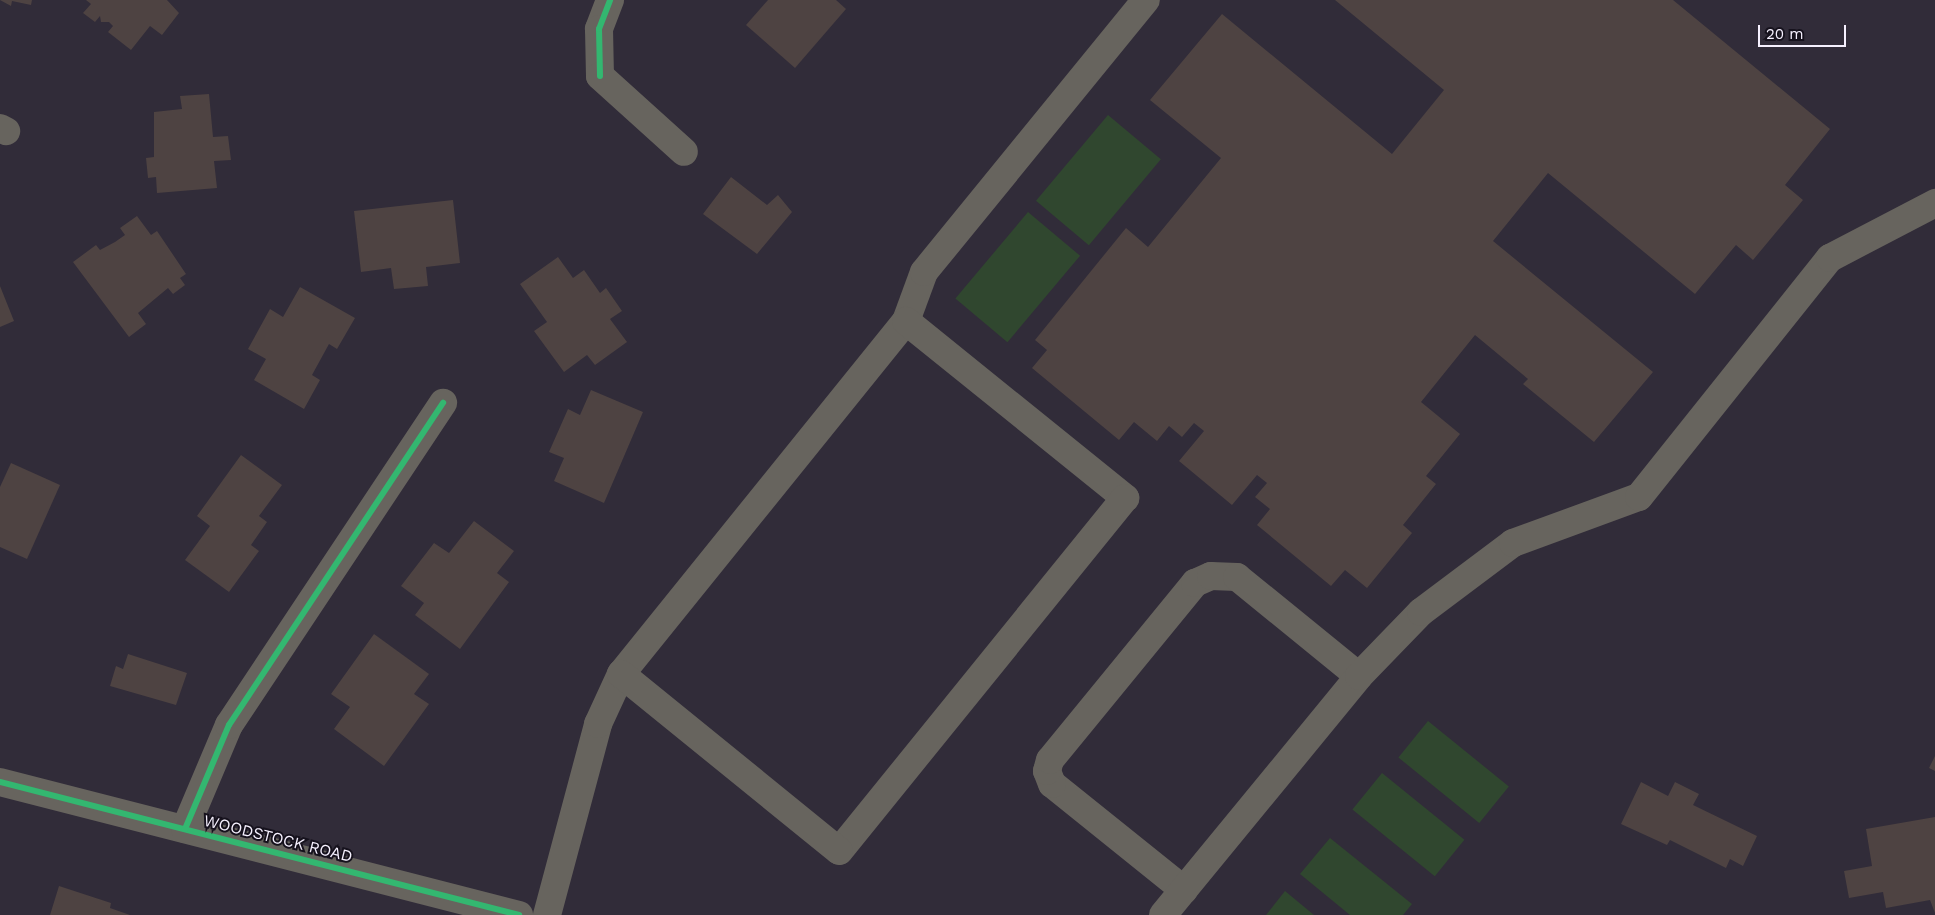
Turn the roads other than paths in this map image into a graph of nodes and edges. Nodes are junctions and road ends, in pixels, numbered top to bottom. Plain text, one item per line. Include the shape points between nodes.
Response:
1 (610, 0) edge
2 (1146, 0) edge
3 (684, 152) dead end
4 (1935, 203) edge
5 (906, 321) junction
6 (443, 403) dead end
7 (621, 674) junction
8 (1359, 676) junction
9 (0, 782) edge
10 (185, 829) junction
11 (1184, 890) junction
12 (519, 915) edge
13 (547, 915) edge
14 (1162, 915) edge

1 - 3 street via 599,29 600,76
2 - 5 street via 924,272
4 - 8 street via 1830,258 1639,497 1513,543 1421,612
5 - 7 street
5 - 7 street via 1125,498 839,851
6 - 10 street via 229,725
7 - 13 street via 598,724
8 - 11 street
8 - 11 street via 1237,577 1212,576 1195,583 1062,745 1047,771 1052,784
9 - 10 street, WOODSTOCK ROAD
10 - 12 street, WOODSTOCK ROAD
11 - 14 street

